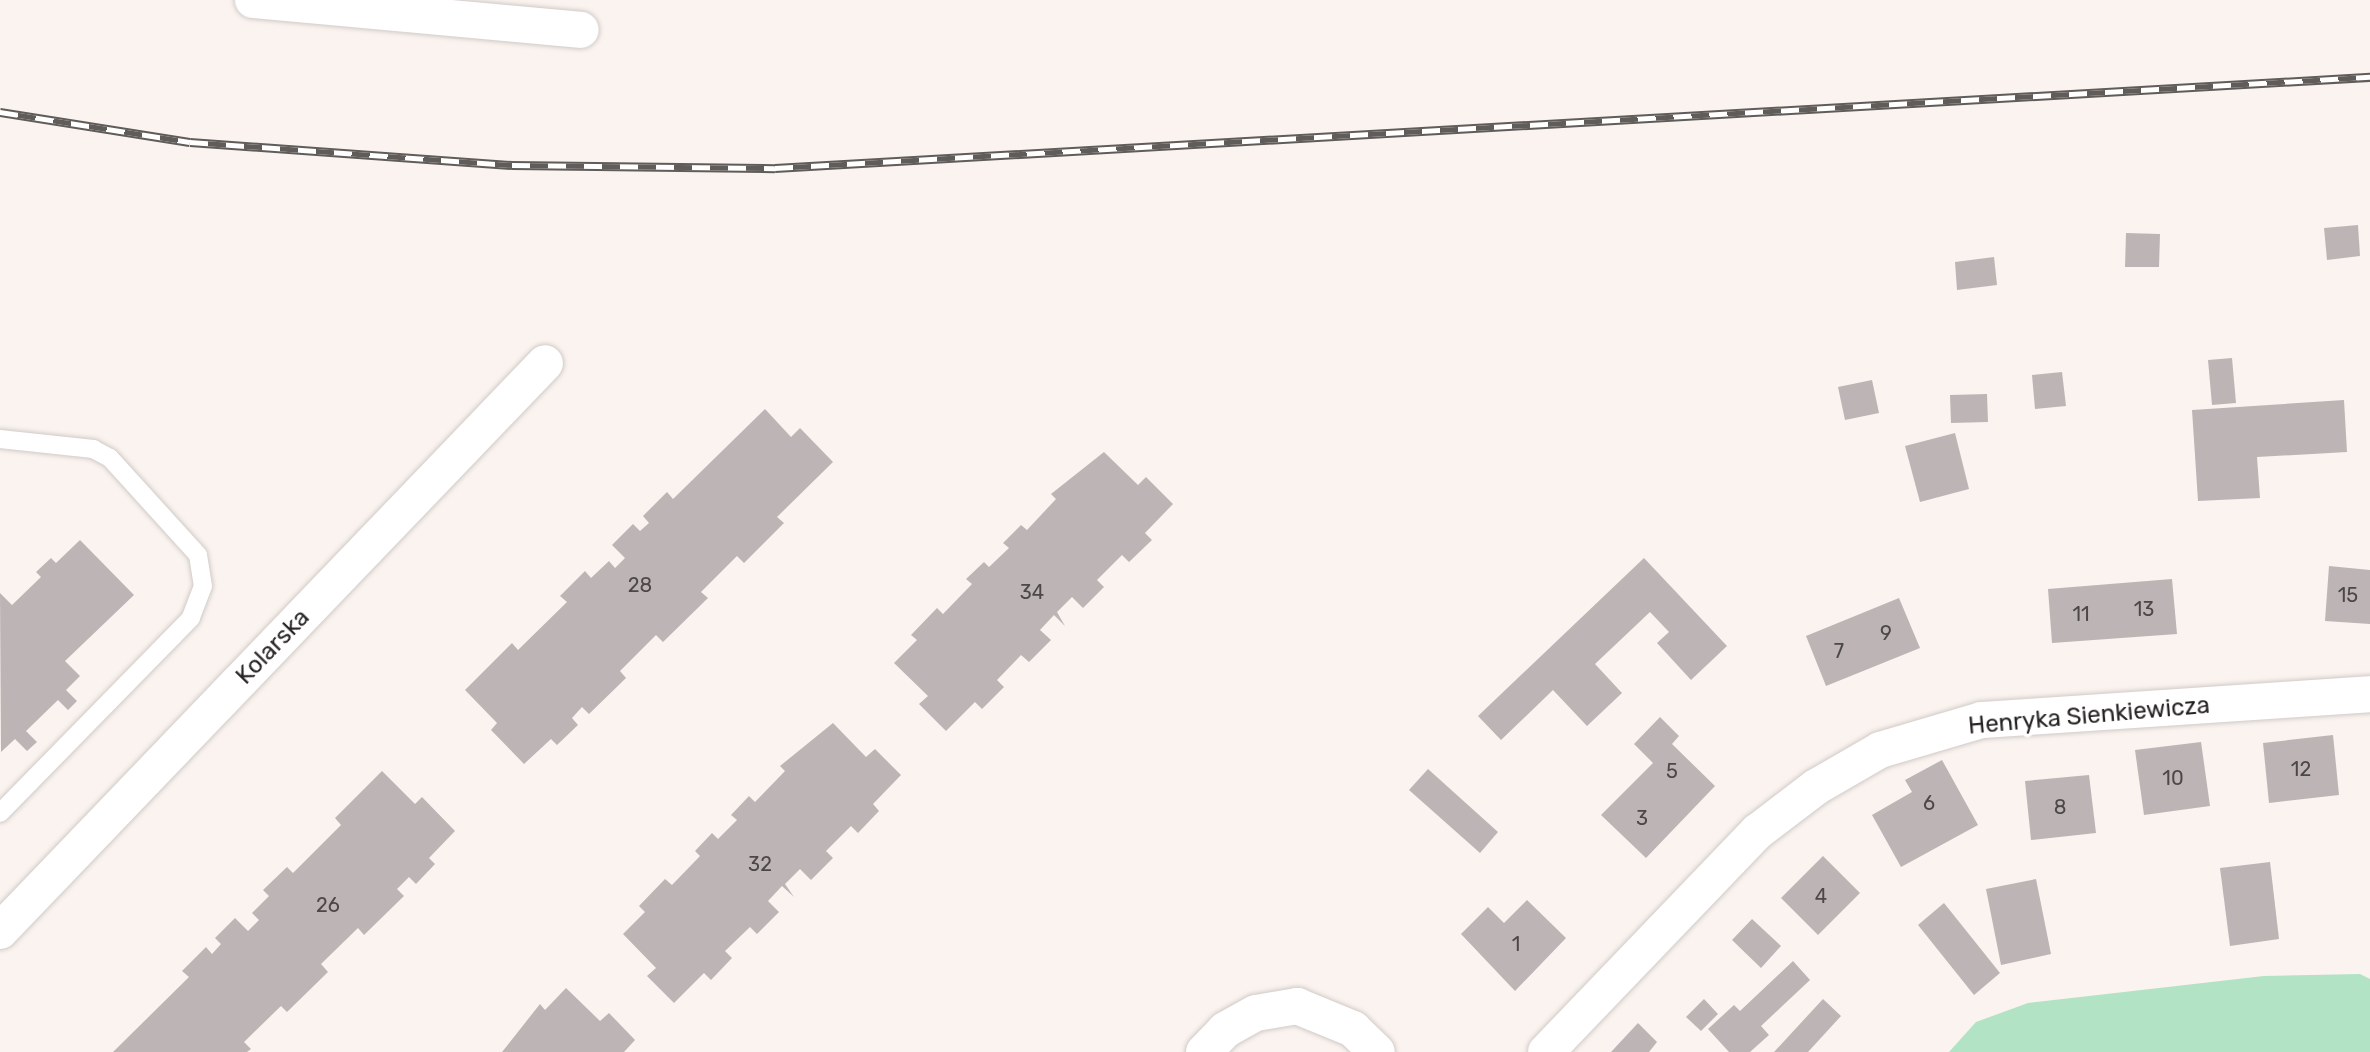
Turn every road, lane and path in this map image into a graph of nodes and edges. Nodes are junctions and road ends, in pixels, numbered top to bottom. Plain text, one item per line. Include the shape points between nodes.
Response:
1 (253, 0) edge
2 (581, 30) dead end
3 (545, 363) dead end
4 (0, 439) edge
5 (2370, 694) edge
6 (0, 813) edge
7 (0, 931) edge
8 (1204, 1052) edge
9 (1377, 1052) edge
10 (1546, 1052) edge

1 - 2 street
3 - 7 street, Kolarska
4 - 6 lane via 93,449 110,458 198,555 203,586 191,618
5 - 10 street, Henryka Sienkiewicza via 1982,720 1880,750 1816,787 1757,832
8 - 9 street via 1225,1030 1256,1013 1297,1006 1353,1029

